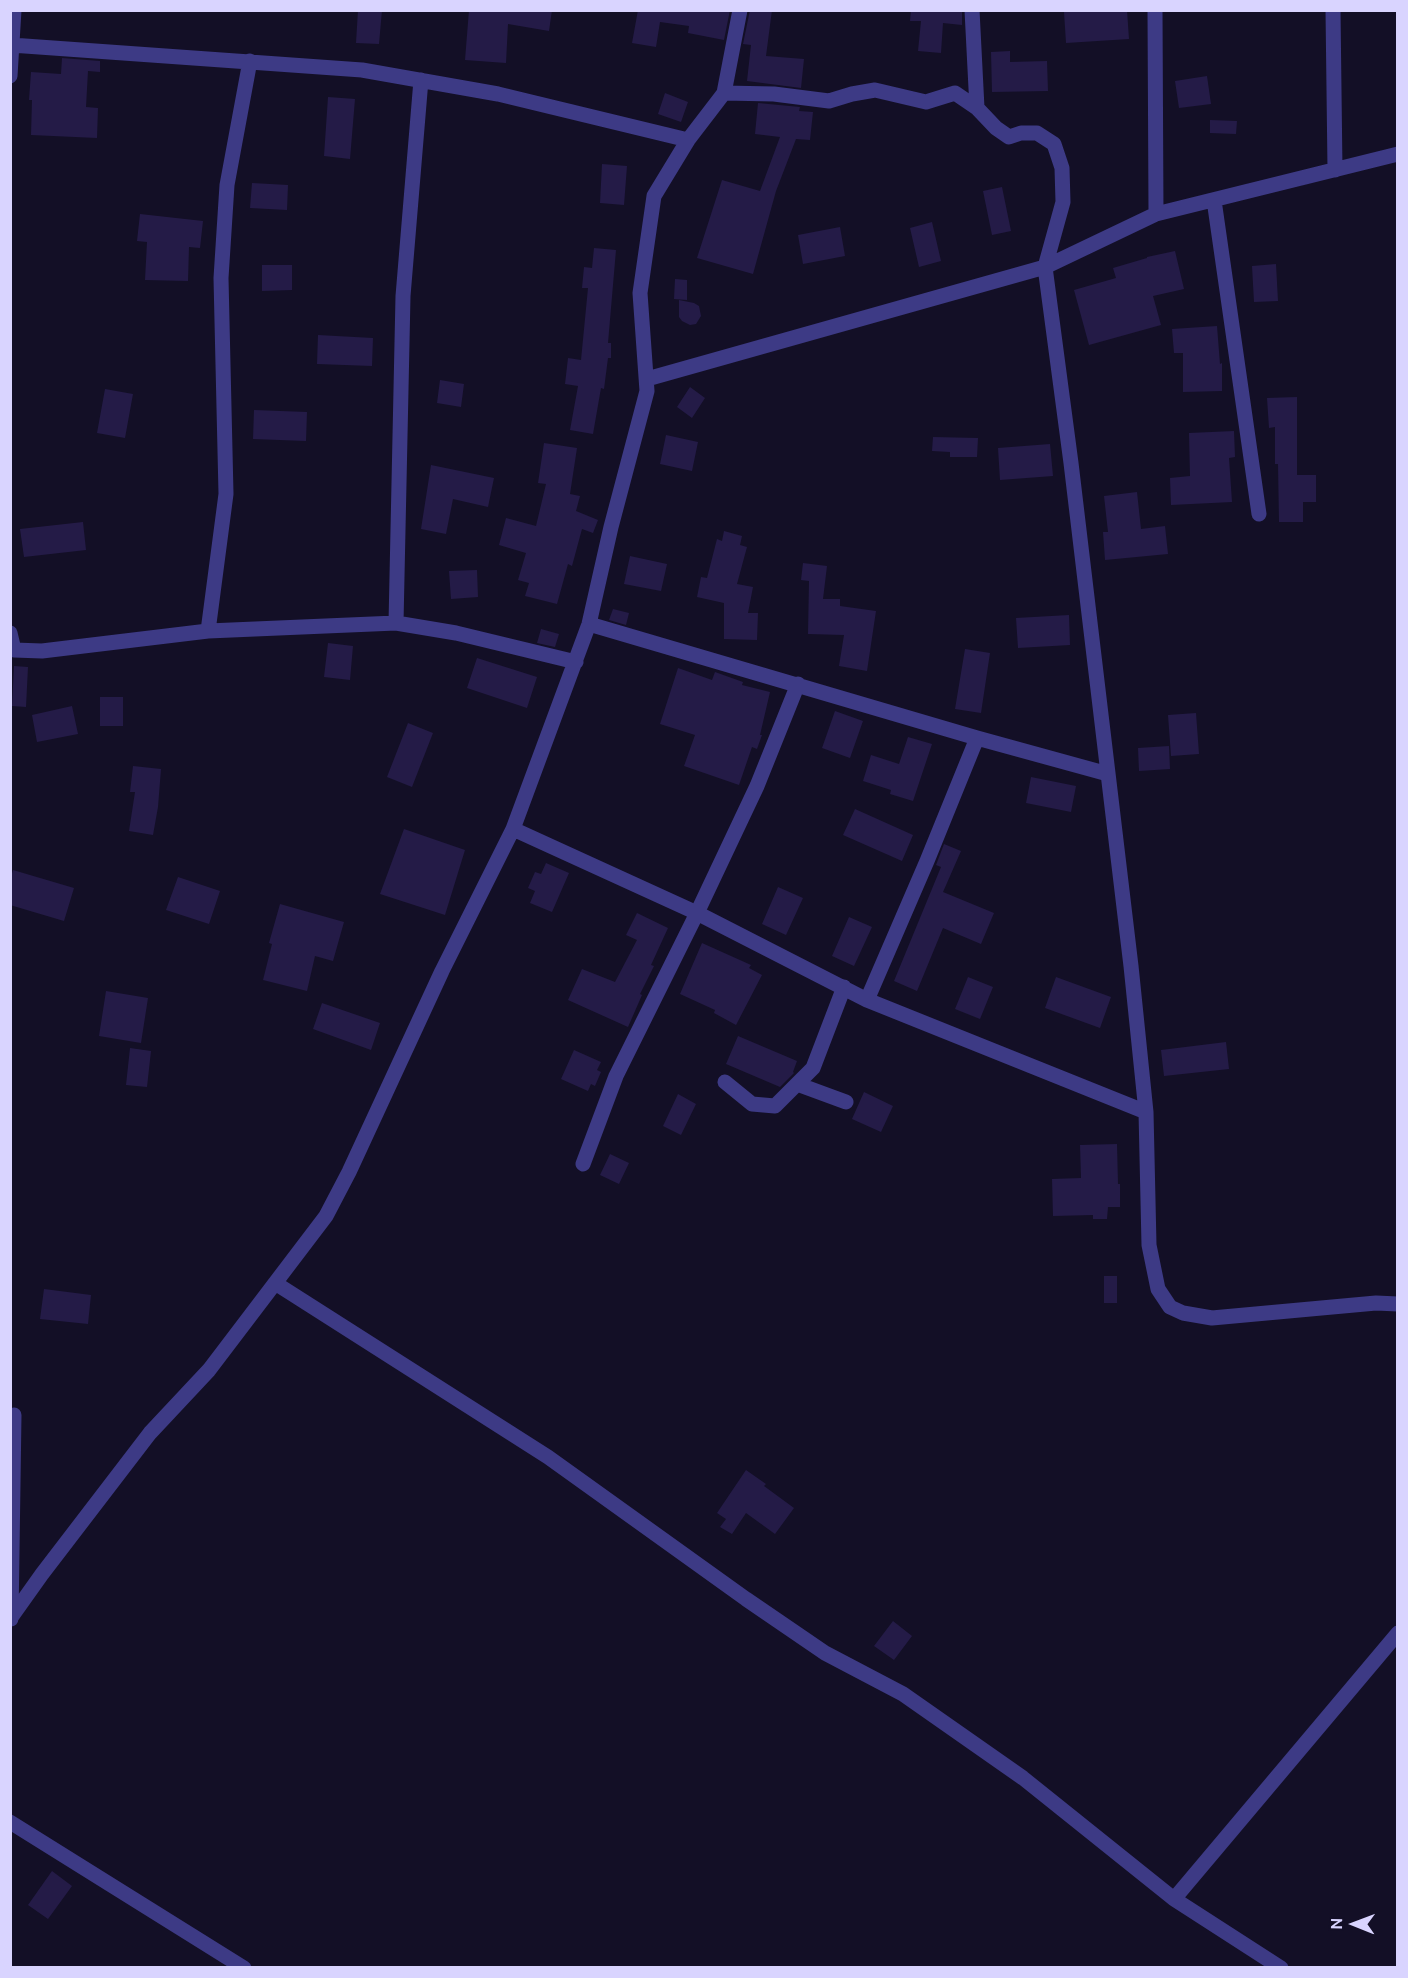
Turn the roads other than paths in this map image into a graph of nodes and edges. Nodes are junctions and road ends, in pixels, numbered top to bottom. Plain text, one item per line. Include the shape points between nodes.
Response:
1 (14, 10) edge
2 (740, 10) edge
3 (972, 10) edge
4 (1155, 10) edge
5 (1333, 10) edge
6 (12, 45) edge
7 (250, 61) junction
8 (10, 76) edge
9 (421, 80) junction
10 (724, 93) junction
11 (977, 108) junction
12 (688, 140) junction
13 (1398, 154) edge
14 (1335, 170) junction
15 (1214, 200) junction
16 (1156, 214) junction
17 (1045, 267) junction
18 (647, 379) junction
19 (1259, 514) dead end
20 (396, 623) junction
21 (589, 624) junction
22 (208, 631) junction
23 (10, 633) edge
24 (576, 662) junction
25 (798, 684) junction
26 (977, 738) junction
27 (1108, 774) junction
28 (513, 829) junction
29 (697, 913) junction
30 (844, 987) junction
31 (867, 1000) junction
32 (725, 1082) dead end
33 (797, 1084) junction
34 (846, 1102) dead end
35 (1146, 1112) junction
36 (584, 1164) dead end
37 (275, 1282) junction
38 (1398, 1304) edge
39 (14, 1415) dead end
40 (11, 1619) edge
41 (1398, 1633) edge
42 (10, 1822) edge
43 (1174, 1899) junction
44 (244, 1968) edge
45 (1281, 1968) edge

1 - 6 street
2 - 10 street
3 - 11 street
4 - 16 street
5 - 14 street
6 - 7 street
6 - 8 street
7 - 9 street via 362,70
7 - 22 street via 227,185 221,278 226,494
9 - 12 street via 498,94
9 - 20 street via 404,296
10 - 11 street via 829,101 875,90 926,102 955,93
10 - 12 street
11 - 17 street via 1009,137 1037,133 1054,144 1062,168 1063,202
12 - 18 street via 654,196 640,293
13 - 14 street
14 - 15 street
15 - 16 street
15 - 19 street
16 - 17 street
17 - 18 street
17 - 27 street
18 - 21 street
20 - 22 street
20 - 24 street
21 - 24 street
21 - 25 street
22 - 23 street via 42,651 14,650
24 - 28 street
25 - 26 street
25 - 29 street via 757,786
26 - 27 street
26 - 31 street
27 - 35 street
28 - 29 street
28 - 37 street via 339,1193
29 - 30 street
29 - 36 street via 616,1076
30 - 31 street
30 - 33 street via 813,1068
31 - 35 street
32 - 33 street via 752,1104 775,1106
33 - 34 street
35 - 38 street via 1149,1245 1158,1288 1170,1306 1183,1313 1212,1318
37 - 40 street via 208,1370 150,1433
37 - 43 street via 548,1457 825,1653 903,1694 1023,1778
39 - 40 street
41 - 43 street
42 - 44 street
43 - 45 street

